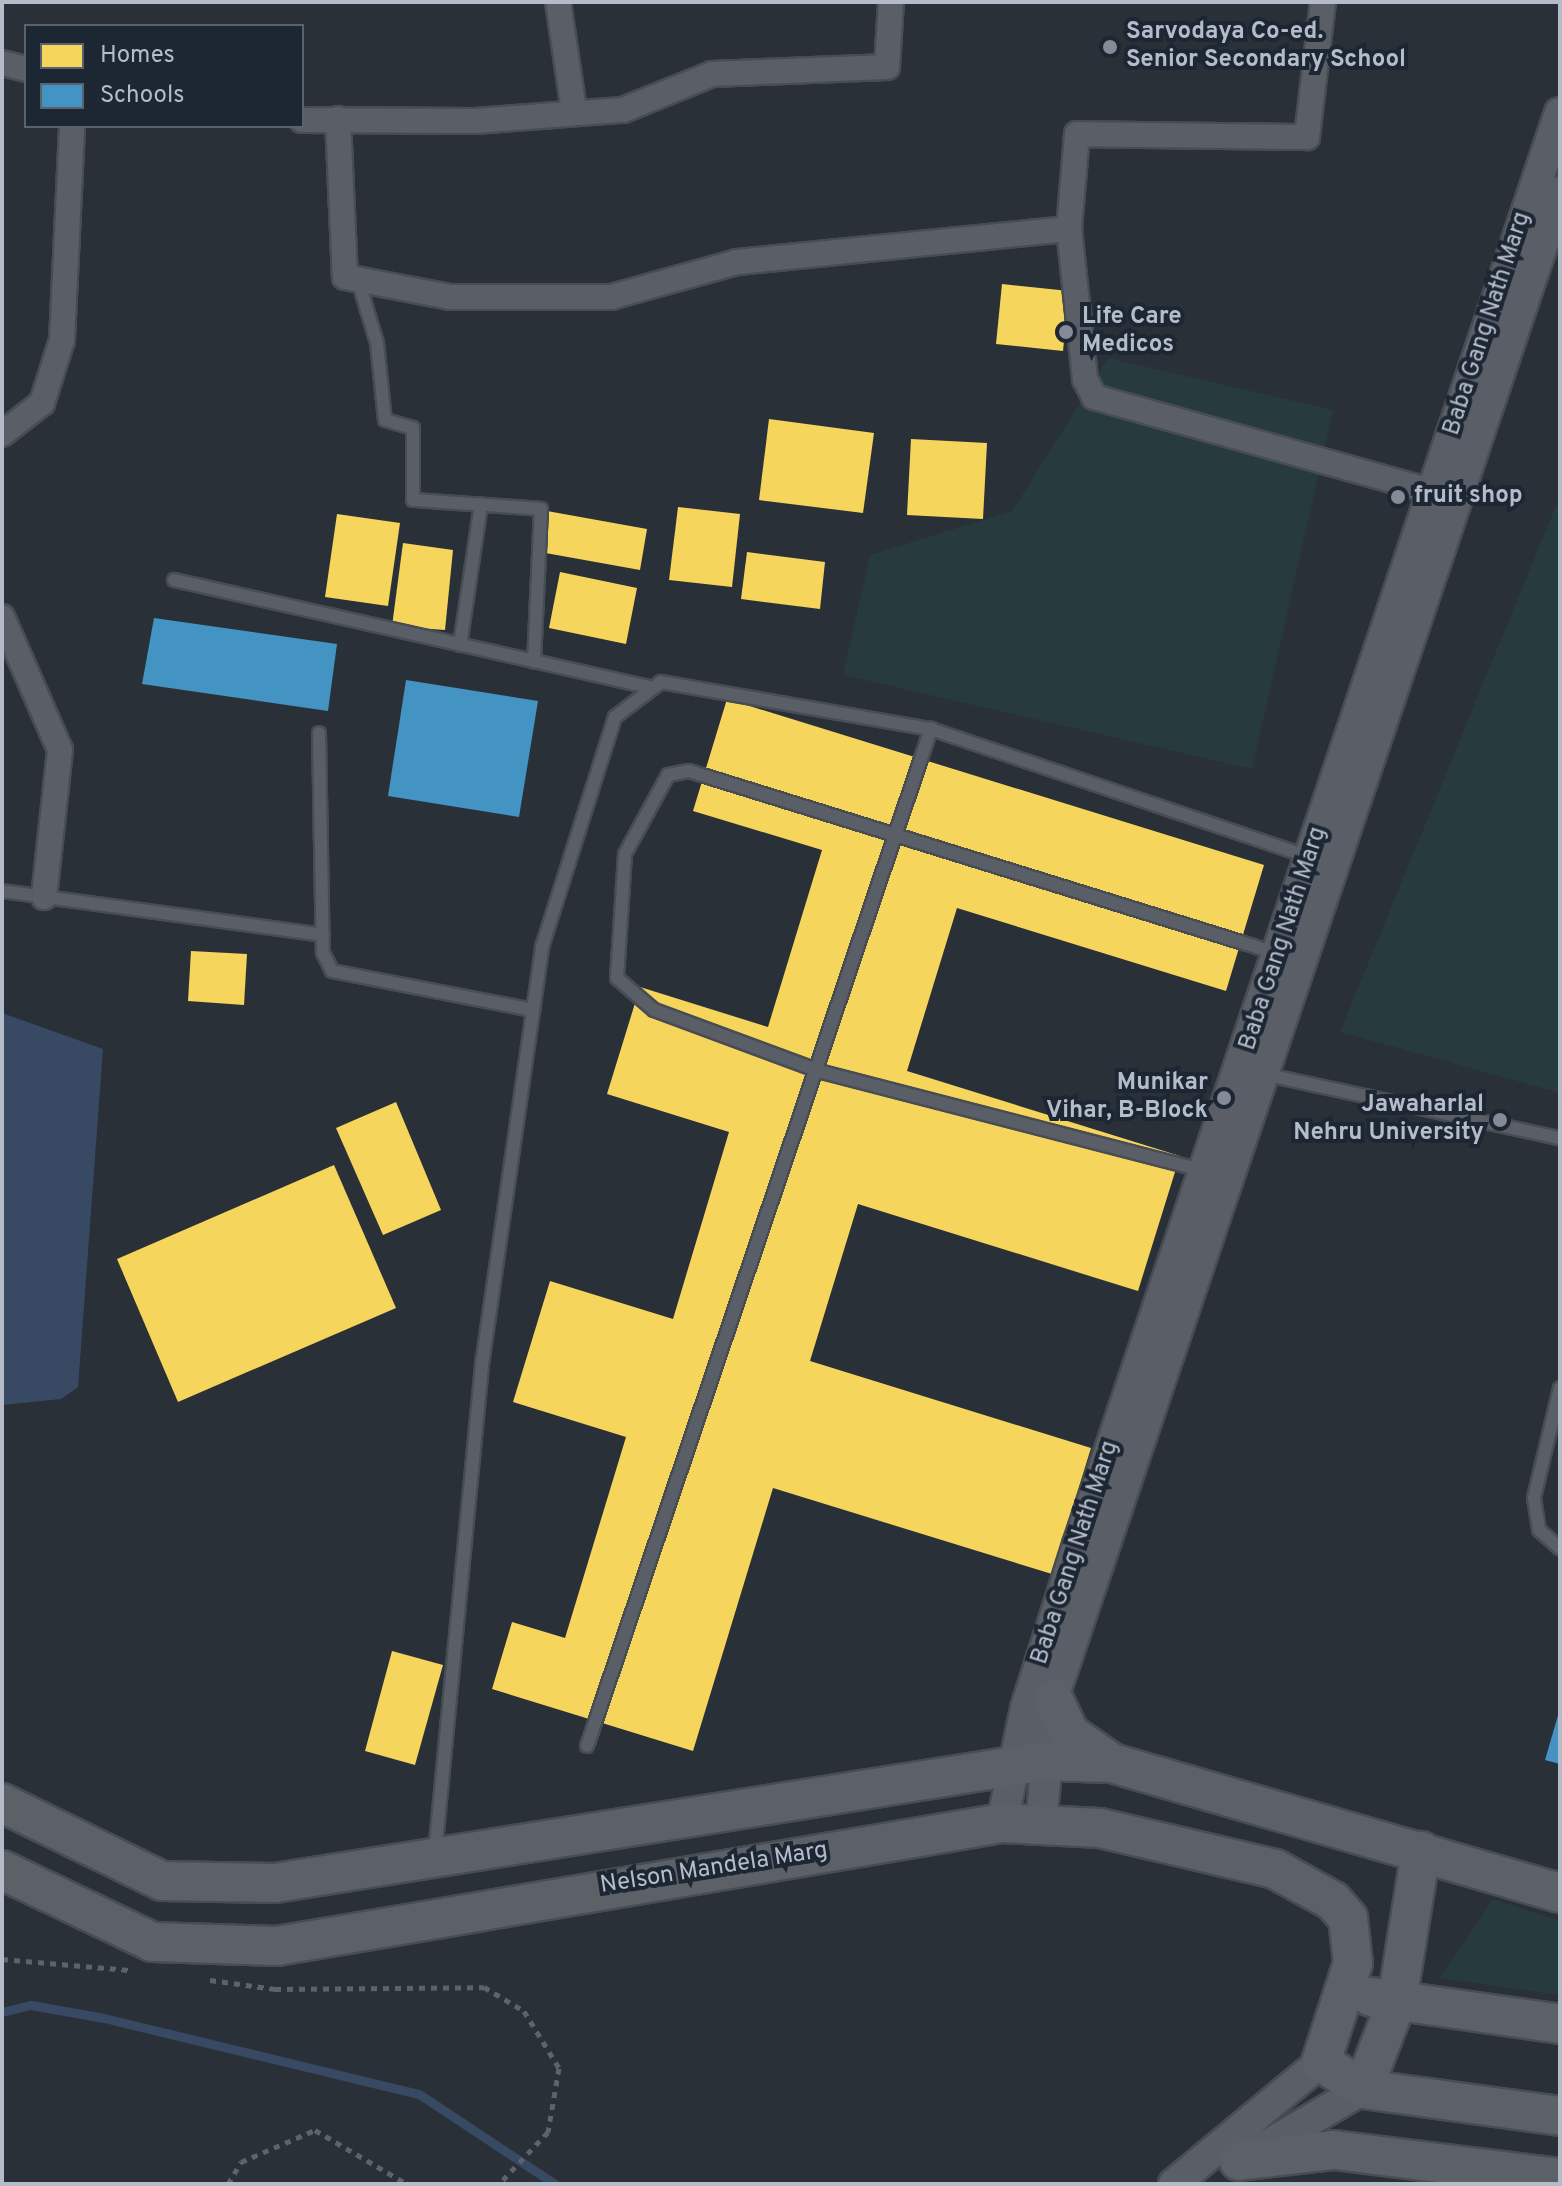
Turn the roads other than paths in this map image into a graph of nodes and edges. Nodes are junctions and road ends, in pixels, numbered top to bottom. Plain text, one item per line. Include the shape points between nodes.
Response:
1 (558, 2) edge
2 (891, 2) edge
3 (1323, 2) edge
4 (2, 63) edge
5 (24, 68) edge
6 (574, 111) junction
7 (1560, 113) edge
8 (338, 119) junction
9 (304, 120) edge
10 (72, 128) edge
11 (1560, 192) edge
12 (1069, 229) junction
13 (358, 280) junction
14 (2, 434) edge
15 (1445, 495) junction
16 (481, 505) junction
17 (174, 580) dead end
18 (2, 617) edge
19 (460, 645) junction
20 (534, 662) junction
21 (648, 687) junction
22 (931, 729) junction
23 (319, 733) dead end
24 (895, 840) junction
25 (1322, 858) junction
26 (2, 891) edge
27 (44, 897) junction
28 (323, 935) junction
29 (1263, 949) dead end
30 (533, 1010) junction
31 (819, 1071) junction
32 (1263, 1074) junction
33 (1560, 1138) edge
34 (1205, 1171) junction
35 (1560, 1388) edge
36 (1560, 1548) edge
37 (1053, 1698) junction
38 (587, 1746) dead end
39 (1112, 1763) junction
40 (1028, 1764) junction
41 (2, 1803) edge
42 (1002, 1823) junction
43 (1041, 1823) junction
44 (1421, 1851) junction
45 (435, 1856) junction
46 (2, 1870) edge
47 (1560, 1893) edge
48 (1349, 1994) junction
49 (1397, 2001) junction
50 (1560, 2024) edge
51 (1316, 2069) junction
52 (1363, 2089) junction
53 (1560, 2116) edge
54 (1250, 2155) junction
55 (1560, 2178) edge
56 (1174, 2184) edge
57 (1207, 2184) edge

1 - 6 street
2 - 6 street via 887,67 754,68 712,74 623,110
3 - 12 street via 1307,137 1077,134
4 - 5 street
6 - 8 street via 475,121
7 - 15 street, Baba Gang Nath Marg
8 - 9 street
8 - 13 street via 338,243 345,277
10 - 14 street via 62,340 42,403
11 - 15 street, Baba Gang Nath Marg
12 - 13 street via 737,262 611,297 450,297
12 - 15 street via 1089,394
13 - 16 lane via 377,343 385,420 413,428 413,500
15 - 25 street, Baba Gang Nath Marg
16 - 19 lane
16 - 20 lane via 541,509
17 - 19 lane
18 - 27 street via 60,750
19 - 20 lane
20 - 21 lane
21 - 22 lane via 661,682
21 - 30 lane via 615,717 542,947
22 - 24 lane
22 - 25 lane
23 - 28 lane
24 - 29 lane
24 - 31 lane
24 - 31 lane via 689,771 668,775 625,854 617,978 654,1010
25 - 32 street, Baba Gang Nath Marg
25 - 34 street, Baba Gang Nath Marg
26 - 27 lane
27 - 28 lane
28 - 30 lane via 326,962 346,978
30 - 45 lane via 483,1358
31 - 34 lane
31 - 38 lane
32 - 33 lane
32 - 37 street, Baba Gang Nath Marg
34 - 40 street, Baba Gang Nath Marg
35 - 36 lane via 1534,1498 1539,1530
37 - 39 main road via 1069,1733
37 - 40 street, Baba Gang Nath Marg
39 - 40 main road
39 - 44 main road
40 - 42 street
40 - 43 street
40 - 45 main road
41 - 45 main road via 162,1881 275,1883
42 - 43 main road, Nelson Mandela Marg
42 - 46 main road, Nelson Mandela Marg via 277,1946 152,1942 110,1928
43 - 48 main road, Nelson Mandela Marg via 1194,1848 1306,1882 1348,1918
44 - 47 main road
44 - 49 main road
48 - 49 main road
48 - 51 main road, Nelson Mandela Marg
49 - 50 main road
49 - 52 main road
51 - 52 main road
51 - 56 street
52 - 53 main road
52 - 54 street
54 - 55 main road via 1334,2150
54 - 57 street

